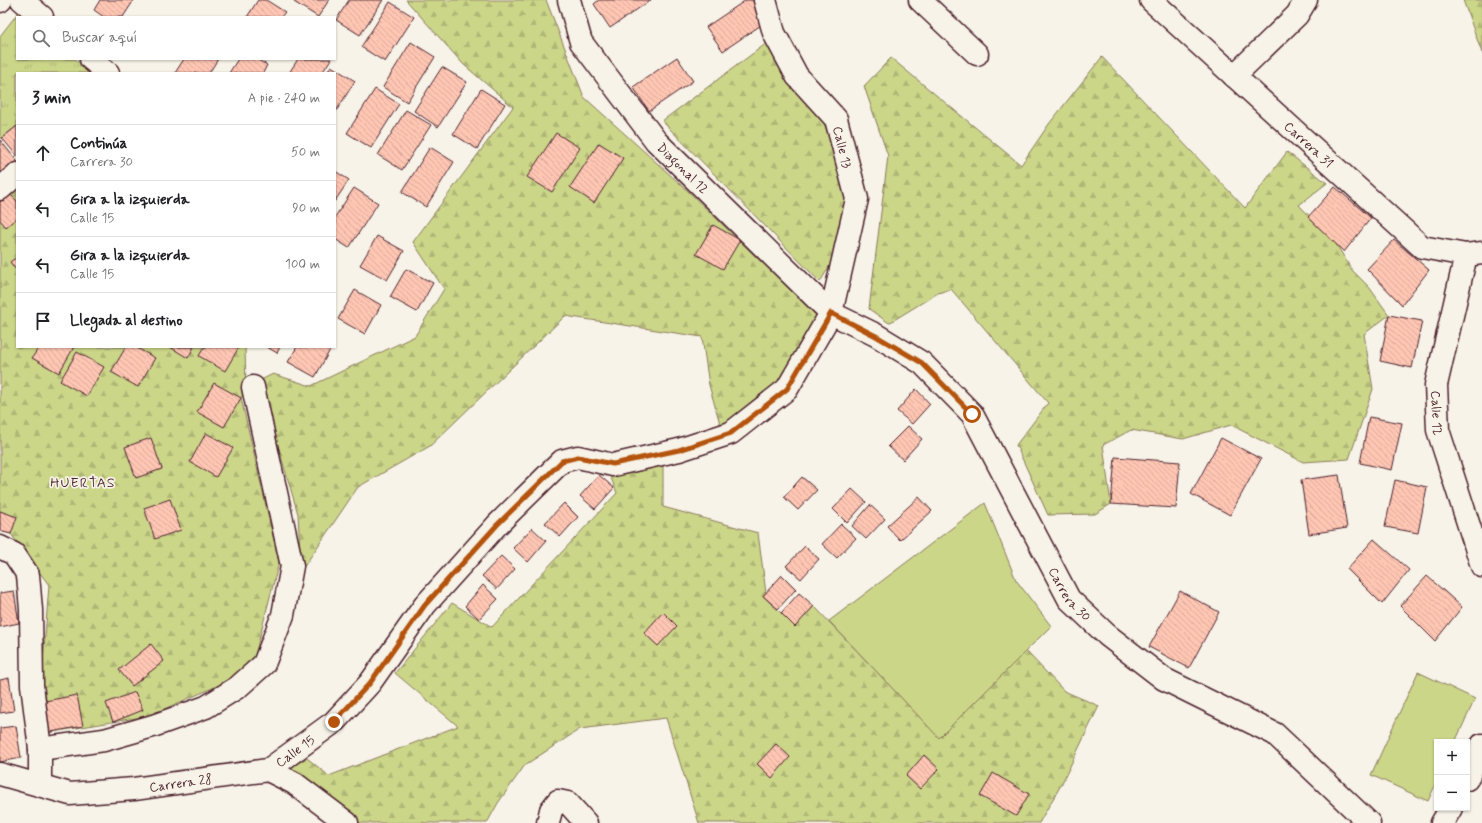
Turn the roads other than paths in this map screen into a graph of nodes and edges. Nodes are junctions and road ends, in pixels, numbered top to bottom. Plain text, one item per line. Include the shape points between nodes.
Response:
1 (22, 0) edge
2 (568, 0) edge
3 (765, 0) edge
4 (920, 0) edge
5 (1151, 0) edge
6 (1306, 1) edge
7 (41, 16) edge
8 (977, 54) dead end
9 (92, 60) edge
10 (107, 72) edge
11 (1234, 76) junction
12 (16, 175) edge
13 (0, 190) edge
14 (1474, 254) edge
15 (831, 313) junction
16 (253, 387) dead end
17 (0, 547) edge
18 (1482, 566) edge
19 (1482, 745) edge
20 (40, 749) junction
21 (268, 770) junction
22 (0, 774) edge
23 (1468, 775) edge
24 (40, 785) junction
25 (1449, 811) edge
26 (348, 823) edge
27 (548, 823) edge
28 (586, 823) edge
29 (1369, 823) edge
30 (1442, 823) edge

1 - 7 street
2 - 15 street, Diagonal 12 via 581,42 656,141
3 - 15 street, Calle 13 via 774,33 797,76 836,119 857,199
4 - 8 street
5 - 11 street, Carrera 31
6 - 11 street via 1297,15
9 - 10 street
11 - 14 street, Carrera 31 via 1422,247
12 - 13 street
14 - 18 street, Calle 12 via 1436,385 1438,430
15 - 21 street, Calle 15 via 787,389 731,433 679,450 613,464 578,457 562,461 497,525 425,605 370,683 334,722
15 - 29 street, Carrera 30 via 922,363 972,414 1069,599 1096,625 1164,679 1275,734
16 - 20 street via 292,566 283,615 264,664 238,687 206,707 104,740
17 - 20 street via 14,554 28,575 32,685
19 - 23 street
20 - 24 street
21 - 24 street, Carrera 28 via 134,789 70,794
21 - 26 street via 294,783
22 - 24 street, Carrera 28
25 - 30 street
27 - 28 street via 551,810 558,801 568,803

